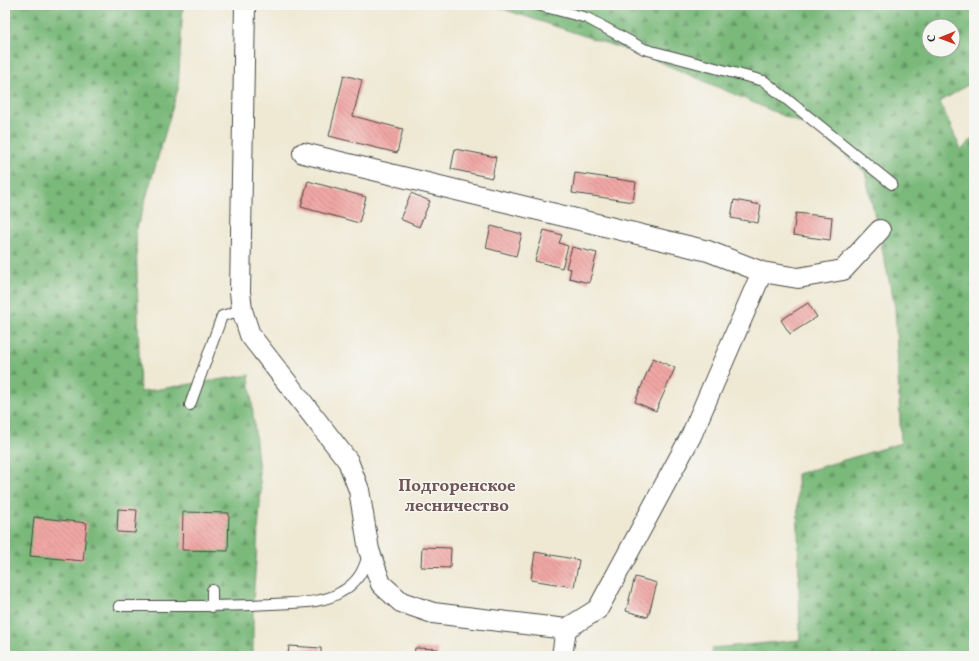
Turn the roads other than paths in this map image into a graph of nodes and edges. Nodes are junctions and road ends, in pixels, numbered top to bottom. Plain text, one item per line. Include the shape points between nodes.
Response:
1 (245, 5) edge
2 (538, 5) edge
3 (303, 152) dead end
4 (892, 184) dead end
5 (880, 230) dead end
6 (762, 272) junction
7 (242, 310) junction
8 (190, 405) dead end
9 (369, 550) junction
10 (212, 590) dead end
11 (118, 606) dead end
12 (212, 607) junction
13 (566, 630) junction
14 (562, 656) edge

1 - 7 street via 240,292
2 - 4 lane via 587,18 644,49 764,81
3 - 6 street via 708,251
5 - 6 street via 843,270 798,278
6 - 13 street via 691,436 598,609
7 - 8 lane via 222,316
7 - 9 street via 250,335 348,461 359,490
9 - 12 lane via 364,569 354,583 341,593 319,601
9 - 13 street via 381,584 401,602 434,613
10 - 12 lane
11 - 12 lane
13 - 14 street

